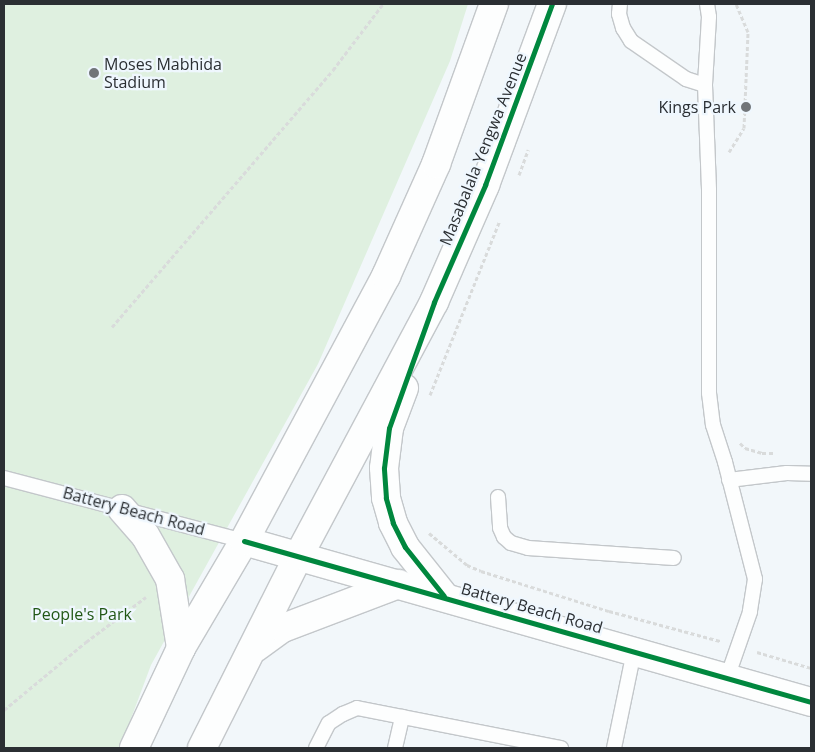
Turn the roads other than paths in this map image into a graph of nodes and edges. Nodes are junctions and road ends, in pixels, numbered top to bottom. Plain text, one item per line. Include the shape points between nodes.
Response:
1 (494, 4) edge
2 (552, 4) edge
3 (620, 4) edge
4 (707, 4) edge
5 (704, 85) junction
6 (434, 302) junction
7 (811, 474) edge
8 (4, 478) edge
9 (729, 480) junction
10 (498, 497) dead end
11 (122, 509) junction
12 (244, 541) junction
13 (299, 555) junction
14 (674, 558) dead end
15 (399, 584) junction
16 (444, 596) junction
17 (181, 648) junction
18 (251, 651) junction
19 (634, 651) junction
20 (727, 678) junction
21 (811, 702) edge
22 (402, 717) junction
23 (134, 748) edge
24 (202, 748) edge
25 (316, 748) edge
26 (395, 748) edge
27 (561, 748) edge
28 (614, 748) edge

1 - 12 main road via 436,164 386,276
2 - 6 main road, Masabalala Yengwa Avenue via 486,185
3 - 5 lane via 623,28 631,41 686,79
4 - 5 lane
5 - 9 lane via 710,190 709,393 713,425
6 - 13 main road, Masabalala Yengwa Avenue
6 - 16 main road via 389,428 384,468 386,498 393,523 405,547
7 - 9 lane via 786,473
8 - 11 lane, Battery Beach Road
9 - 20 lane via 754,579 750,612
10 - 14 lane via 500,528 511,543 528,548
11 - 12 lane, Battery Beach Road
11 - 17 main road via 146,535 170,579
12 - 13 main road, Battery Beach Road
12 - 17 main road
13 - 15 main road, Battery Beach Road
13 - 18 main road, Masabalala Yengwa Avenue
15 - 16 main road, Battery Beach Road
15 - 18 main road via 283,628
16 - 19 main road, Battery Beach Road
17 - 23 main road
18 - 24 main road, Masabalala Yengwa Avenue
19 - 20 main road, Battery Beach Road
19 - 28 lane
20 - 21 main road, Battery Beach Road
22 - 25 lane via 356,708 329,723
22 - 26 lane
22 - 27 lane

